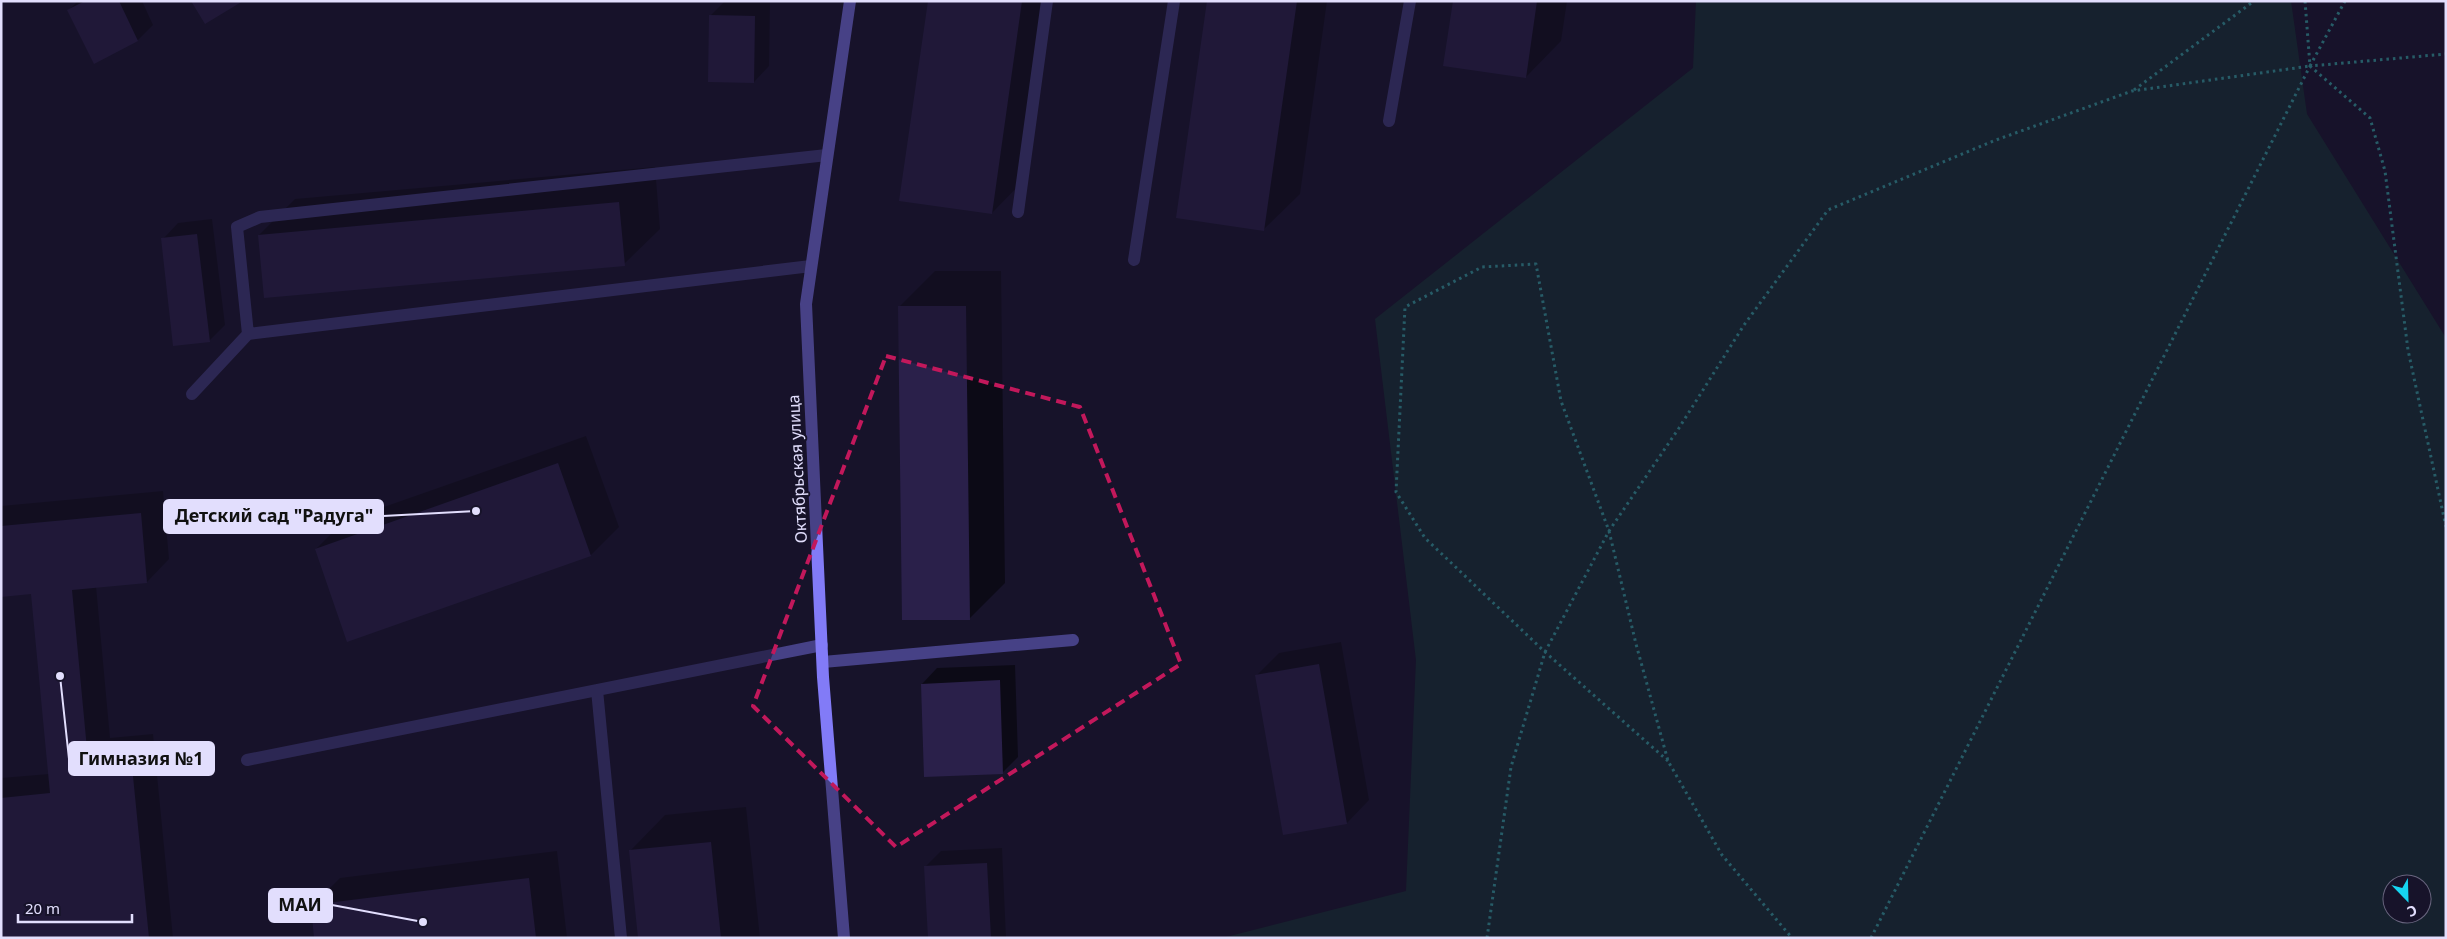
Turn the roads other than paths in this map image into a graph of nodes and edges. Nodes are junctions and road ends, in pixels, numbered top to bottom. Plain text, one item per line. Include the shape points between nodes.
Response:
1 (850, 1) edge
2 (1047, 1) edge
3 (1174, 1) edge
4 (1410, 1) edge
5 (1389, 121) dead end
6 (827, 155) junction
7 (1018, 212) dead end
8 (1134, 260) dead end
9 (810, 266) junction
10 (248, 334) junction
11 (192, 394) dead end
12 (1073, 640) dead end
13 (822, 645) junction
14 (823, 662) junction
15 (597, 690) junction
16 (248, 760) dead end
17 (621, 938) edge
18 (844, 938) edge

1 - 6 street, Октябрьская улица
2 - 7 lane
3 - 8 lane
4 - 5 lane
6 - 9 street, Октябрьская улица
6 - 10 lane via 260,217 237,227
9 - 10 lane
9 - 13 street, Октябрьская улица via 806,304
10 - 11 lane
12 - 14 lane
13 - 14 street, Октябрьская улица
13 - 15 lane
14 - 18 street, Октябрьская улица
15 - 16 lane
15 - 17 lane

